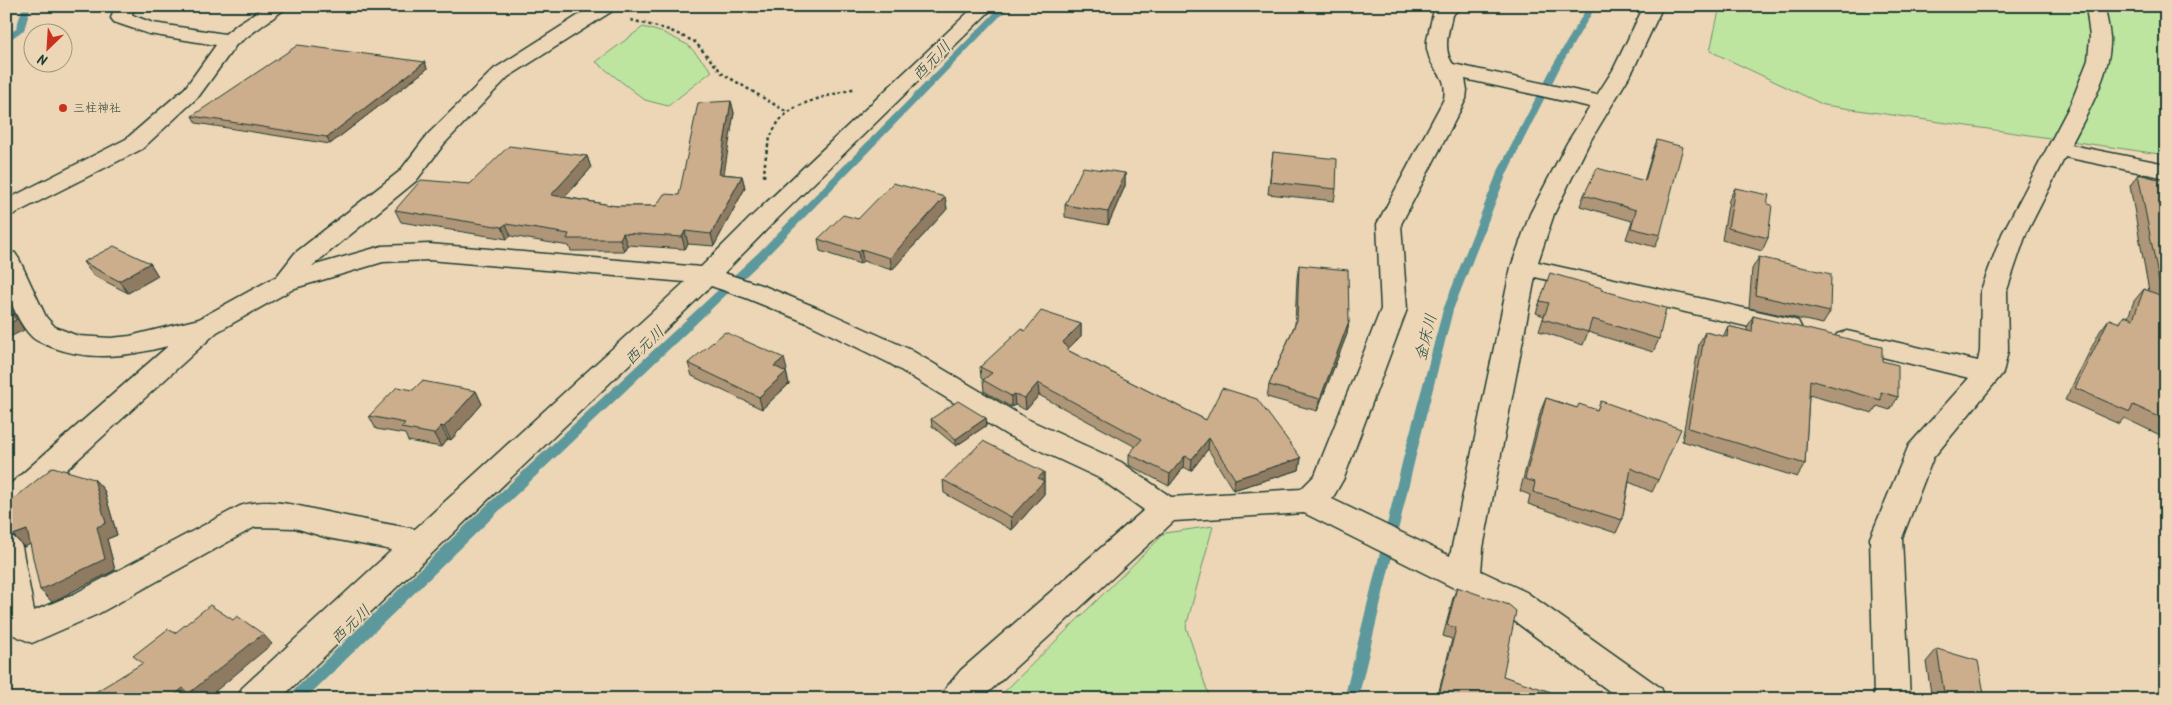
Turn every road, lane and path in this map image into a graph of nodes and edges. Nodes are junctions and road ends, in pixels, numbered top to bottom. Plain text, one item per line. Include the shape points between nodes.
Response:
1 (125, 6) edge
2 (280, 6) edge
3 (986, 6) edge
4 (1454, 6) edge
5 (1654, 6) edge
6 (2095, 6) edge
7 (603, 9) edge
8 (229, 41) junction
9 (1448, 69) junction
10 (862, 86) dead end
11 (1602, 103) junction
12 (787, 112) junction
13 (2058, 149) junction
14 (2166, 170) edge
15 (6, 209) edge
16 (762, 220) junction
17 (6, 259) edge
18 (1524, 267) junction
19 (707, 276) junction
20 (286, 282) junction
21 (208, 326) junction
22 (1989, 372) junction
23 (6, 506) edge
24 (1320, 506) junction
25 (1166, 509) junction
26 (421, 543) junction
27 (6, 547) edge
28 (1464, 577) junction
29 (255, 699) edge
30 (959, 699) edge
31 (1648, 699) edge
32 (1892, 699) edge

1 - 8 street via 121,18 150,28
2 - 8 street
3 - 16 street
4 - 9 street via 1443,12 1437,49
5 - 11 street via 1623,70
6 - 13 street via 2100,37 2098,60 2082,103
7 - 12 path via 669,30 695,42 724,74
7 - 20 street via 501,72 436,139 408,176 304,259
8 - 15 street via 192,92 134,144
9 - 11 street
9 - 24 street via 1457,86 1455,100 1389,224 1394,309 1322,489
10 - 12 path
11 - 18 street via 1542,214
12 - 16 path via 777,124 764,160
13 - 14 street
13 - 22 street via 2014,234 1994,290 1994,351
16 - 19 street
17 - 21 street via 32,316 43,332 68,344 96,348 130,346
18 - 22 street
18 - 28 street via 1467,548
19 - 20 street via 429,252 382,254
19 - 25 street via 816,317 899,356 1016,428 1110,470
19 - 26 street
20 - 21 street
21 - 23 street
22 - 32 street via 1920,453 1886,538
24 - 25 street
24 - 28 street
25 - 30 street via 974,681
26 - 27 street via 295,516 251,515 86,604 32,628 19,622
26 - 29 street
28 - 31 street via 1514,602

